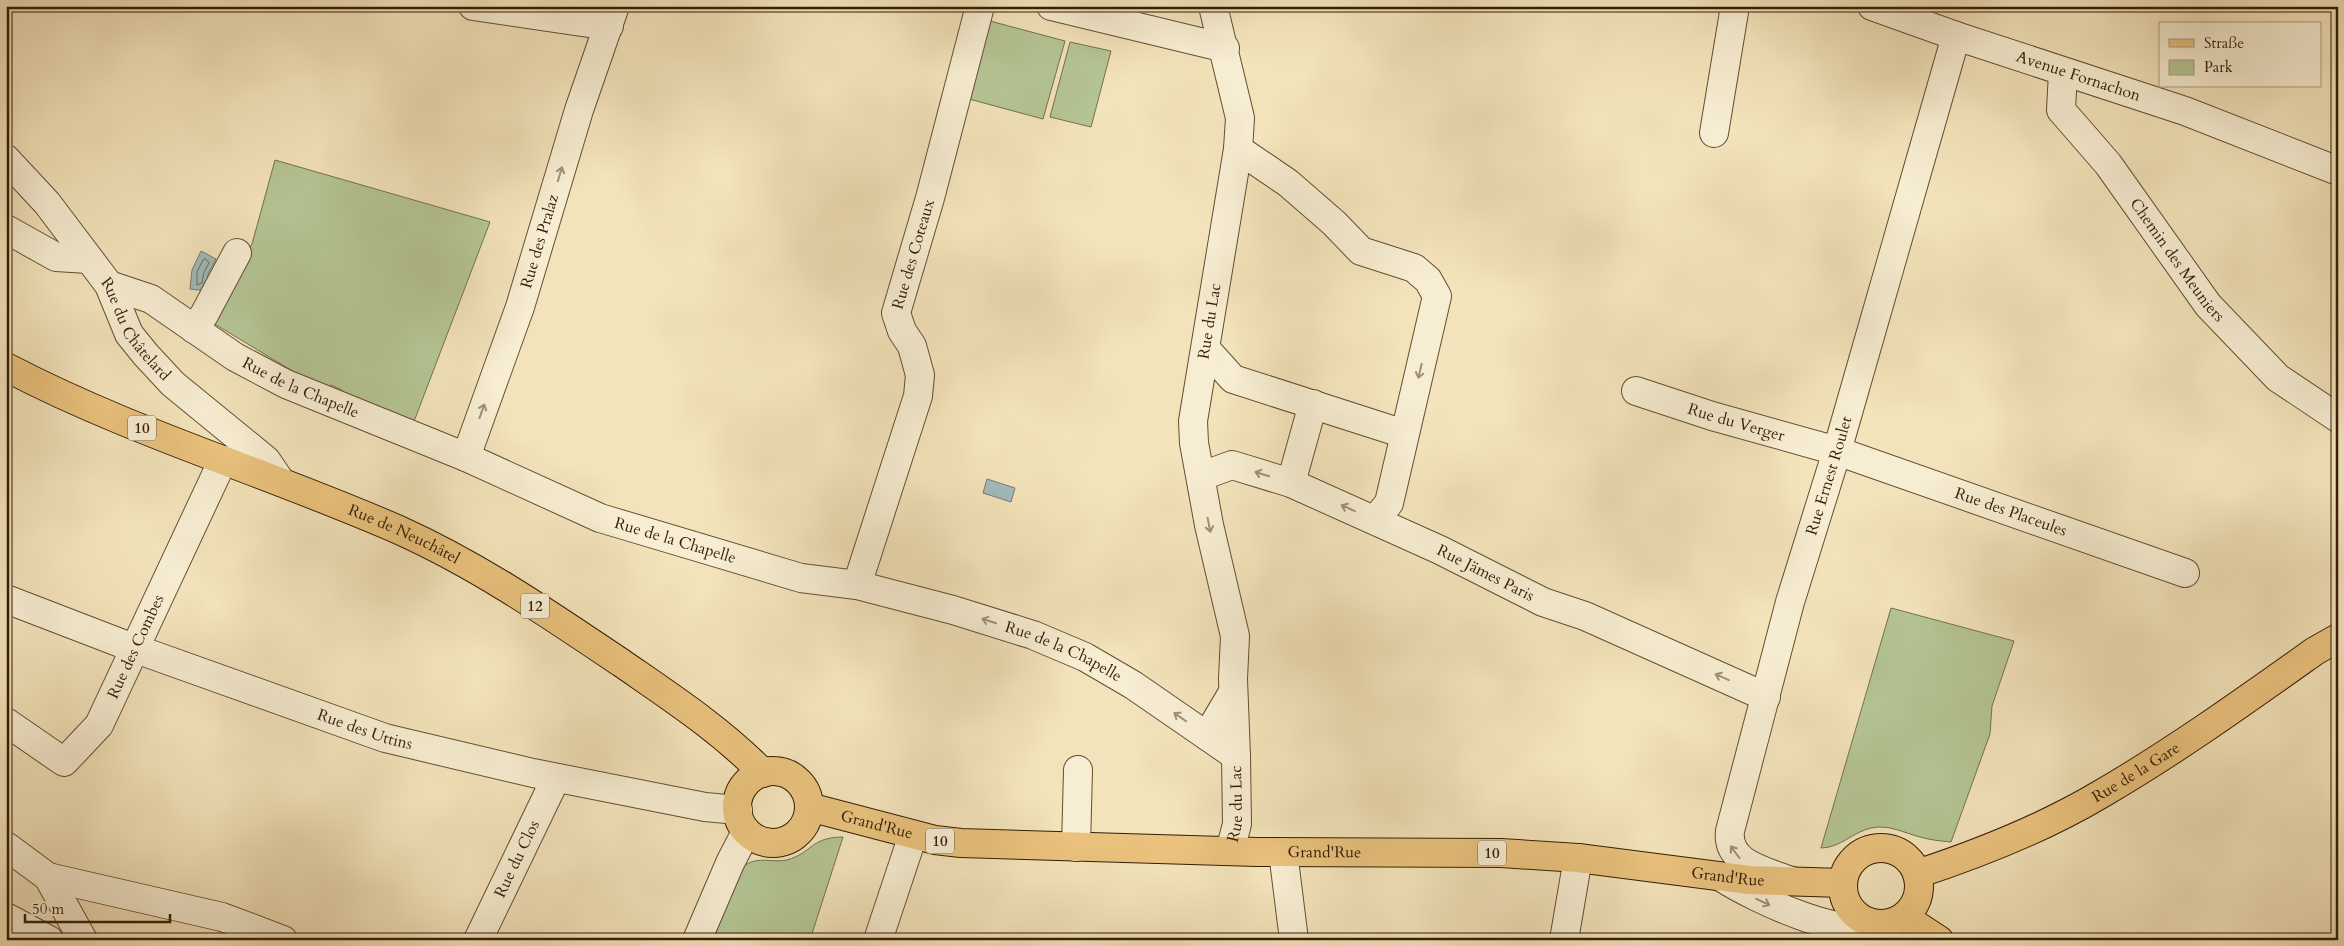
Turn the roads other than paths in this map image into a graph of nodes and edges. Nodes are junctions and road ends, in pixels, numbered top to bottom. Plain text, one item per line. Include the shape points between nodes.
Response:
1 (473, 6) edge
2 (980, 6) edge
3 (1051, 6) edge
4 (1213, 6) edge
5 (1735, 6) edge
6 (1872, 6) edge
7 (612, 16) edge
8 (1956, 36) junction
9 (1225, 48) junction
10 (2063, 72) junction
11 (1714, 133) dead end
12 (1238, 149) junction
13 (6, 159) edge
14 (2338, 170) edge
15 (6, 229) edge
16 (236, 253) dead end
17 (88, 259) junction
18 (108, 285) junction
19 (194, 328) junction
20 (1206, 349) junction
21 (6, 367) edge
22 (1636, 390) dead end
23 (1313, 404) junction
24 (2338, 418) edge
25 (1395, 431) dead end
26 (1837, 451) junction
27 (466, 457) junction
28 (223, 460) junction
29 (1202, 476) junction
30 (281, 482) junction
31 (1291, 483) junction
32 (1375, 520) junction
33 (2185, 573) dead end
34 (857, 585) junction
35 (6, 599) edge
36 (2338, 638) edge
37 (136, 649) junction
38 (1233, 692) junction
39 (1766, 698) junction
40 (6, 722) edge
41 (1207, 736) junction
42 (1236, 756) junction
43 (1078, 770) dead end
44 (763, 773) junction
45 (556, 778) junction
46 (809, 807) junction
47 (742, 821) junction
48 (913, 835) junction
49 (6, 846) edge
50 (1076, 847) junction
51 (1230, 851) junction
52 (1283, 852) junction
53 (1578, 858) junction
54 (1917, 874) junction
55 (48, 877) junction
56 (1721, 877) junction
57 (1793, 882) junction
58 (1843, 883) junction
59 (6, 917) edge
60 (1898, 920) junction
61 (49, 940) edge
62 (83, 940) edge
63 (283, 940) edge
64 (478, 940) edge
65 (697, 940) edge
66 (878, 940) edge
67 (1294, 940) edge
68 (1564, 940) edge
69 (1939, 940) edge

1 - 7 street, Rue des Pralaz
2 - 34 street, Rue des Coteaux via 896,313 912,346 920,376 918,396
3 - 9 street
4 - 9 street, Rue du Lac
5 - 11 street
6 - 8 street, Avenue Fornachon
27 -> 7 street, Rue des Pralaz via 520,307 579,110
8 - 10 street, Avenue Fornachon
8 - 26 street, Rue Ernest Roulet
9 - 12 street, Rue du Lac via 1240,118
10 - 14 street, Avenue Fornachon via 2185,111
10 - 24 street, Chemin des Meuniers via 2061,110 2108,164 2208,305 2278,378
12 - 20 street, Rue du Lac
12 -> 32 street via 1288,183 1362,251 1414,268 1428,280 1437,296 1389,503
13 - 17 street, Rue du Châtelard via 47,203
15 - 17 street via 56,257
16 - 19 street
17 - 18 street, Rue du Châtelard
18 - 19 street, Rue de la Chapelle via 151,300
18 - 30 street, Rue du Châtelard via 129,334 146,355 173,384 266,460
19 - 27 street, Rue de la Chapelle via 235,357 286,384
20 - 23 street via 1234,379
20 - 29 street, Rue du Lac via 1193,421 1194,443
21 - 28 main road, Rue de Neuchâtel / 10 via 99,412
22 - 26 street, Rue du Verger via 1712,416
23 - 25 street
23 - 31 street
26 - 33 street, Rue des Placeules
26 - 39 street, Rue Ernest Roulet via 1790,602
27 - 34 street, Rue de la Chapelle via 600,518 801,578
28 - 30 main road, Rue de Neuchâtel / 10
28 - 37 street, Rue des Combes
31 -> 29 street, Rue Jämes Paris via 1232,465
29 -> 38 street, Rue du Lac via 1208,525 1235,636
30 - 44 main road, Rue de Neuchâtel / 12 via 400,531 483,573 709,723
32 -> 31 street, Rue Jämes Paris
39 -> 32 street, Rue Jämes Paris via 1585,616 1543,602
41 -> 34 street, Rue de la Chapelle via 1134,685 1085,657 1033,635 962,612
35 - 37 street, Rue des Uttins
36 - 54 main road, Rue de la Gare via 2101,794 2041,826
37 - 40 street, Rue des Combes via 99,725 64,762
37 - 45 street, Rue des Uttins via 385,738
38 - 41 street
38 - 42 street, Rue du Lac
57 -> 39 street, Rue Ernest Roulet via 1739,858 1729,840
41 - 42 street, Rue de la Chapelle
42 - 51 street, Rue du Lac via 1237,824
43 - 50 street
44 - 46 main road via 774,772 795,778 807,796
44 - 47 main road via 752,778 739,798
45 - 47 street, Rue des Uttins via 705,807
45 - 64 street, Rue du Clos
46 - 47 main road via 808,818 802,828 783,842 761,841
46 - 48 main road, Grand'Rue / 10
47 - 65 street via 730,862
48 - 50 main road, Grand'Rue / 10 via 961,843
48 - 66 street
49 - 55 street
50 - 51 main road, Grand'Rue / 10
51 - 52 main road, Grand'Rue / 10
52 - 53 main road, Grand'Rue / 10 via 1502,853
52 - 67 street
53 - 56 main road, Grand'Rue / 10
53 - 68 street
54 - 58 main road via 1902,854 1877,848 1854,860
54 - 60 main road via 1918,898 1912,909
55 - 62 street
55 - 63 street via 222,917
56 - 57 main road, Grand'Rue / 10
56 -> 60 street via 1750,896 1827,925 1869,931 1885,928
57 - 58 main road, Grand'Rue / 10
58 - 60 main road via 1849,907 1857,916 1880,924
59 - 61 street
60 - 69 main road

